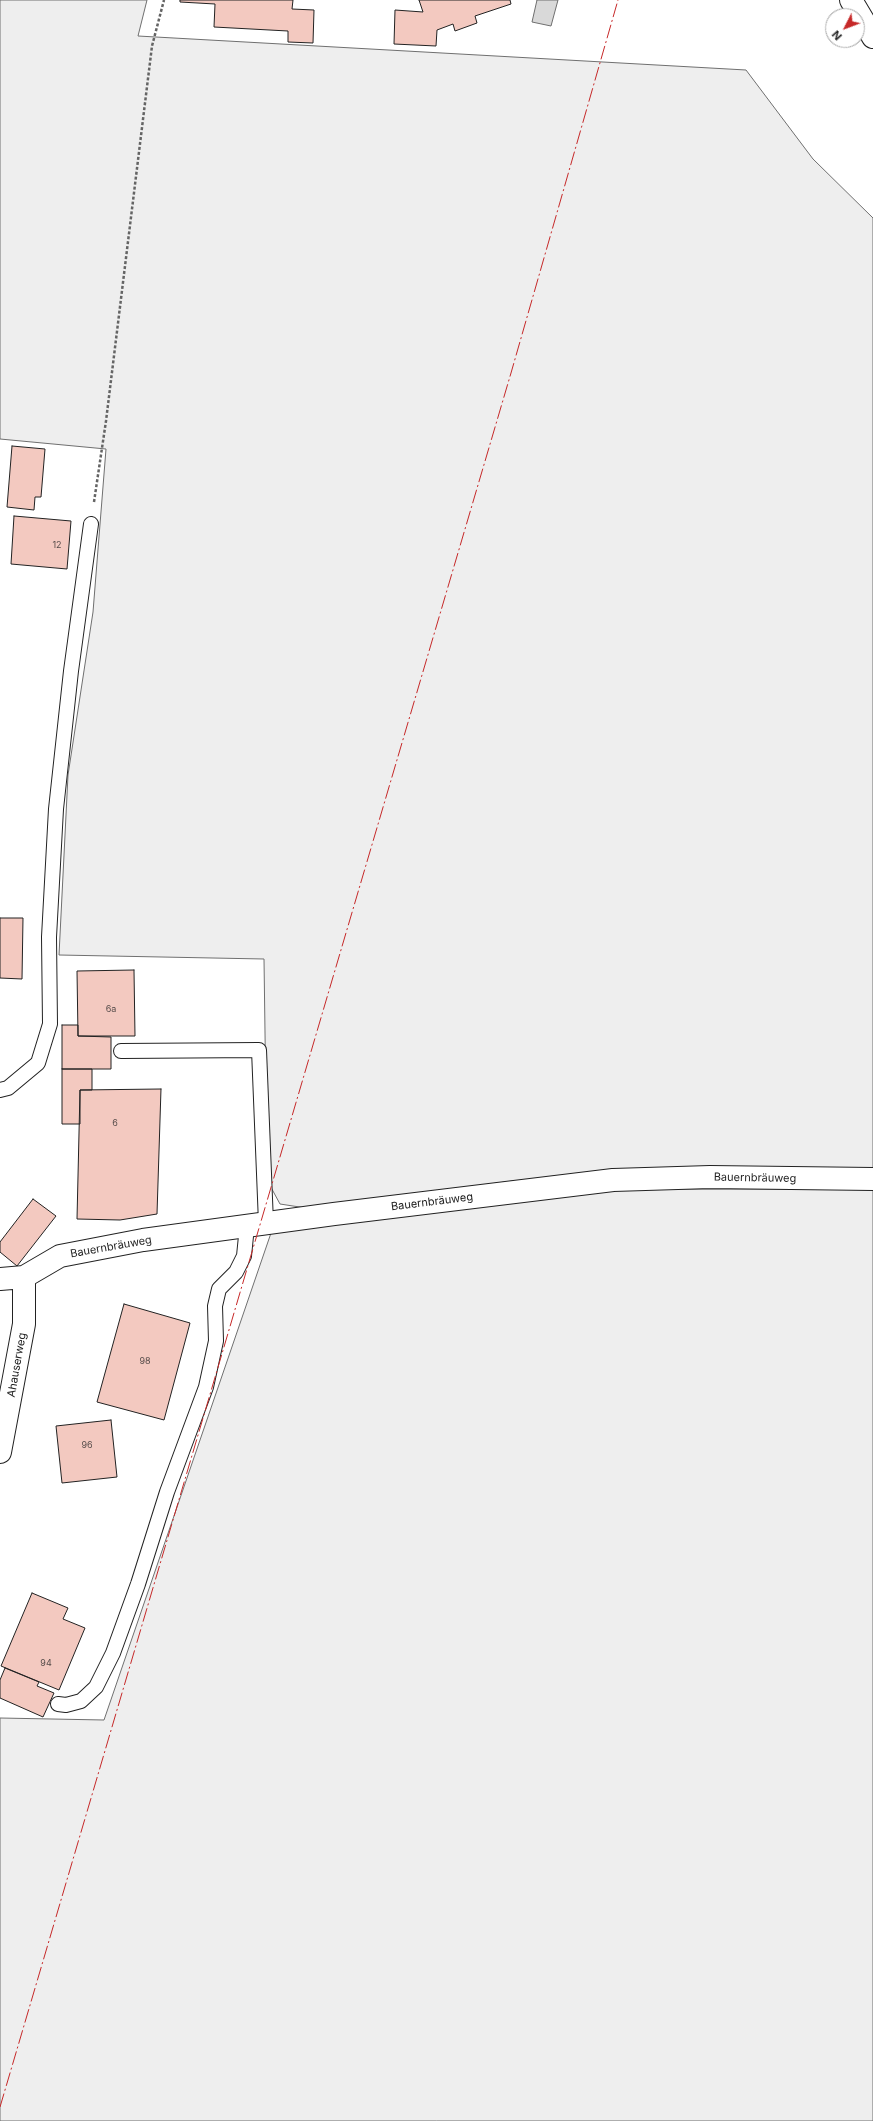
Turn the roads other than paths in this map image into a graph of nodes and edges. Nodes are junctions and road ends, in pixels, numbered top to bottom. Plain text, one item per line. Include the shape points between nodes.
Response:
1 (851, 0) edge
2 (873, 37) edge
3 (91, 524) road end
4 (121, 1051) dead end
5 (0, 1090) edge
6 (873, 1179) edge
7 (256, 1224) junction
8 (24, 1277) junction
9 (0, 1279) edge
10 (0, 1452) edge
11 (58, 1704) dead end

1 - 2 street
3 - 5 lane via 56,809 49,937 50,1024 38,1063 8,1088
4 - 7 lane via 259,1050
6 - 7 street, Bauernbräuweg via 710,1177 613,1180
7 - 8 street, Bauernbräuweg via 143,1240 60,1256
7 - 11 lane via 236,1272 219,1289 216,1306 216,1341 206,1387 167,1492 113,1653 96,1687 81,1702
8 - 9 street, Bauernbräuweg
8 - 10 street, Ahauserweg via 24,1324

